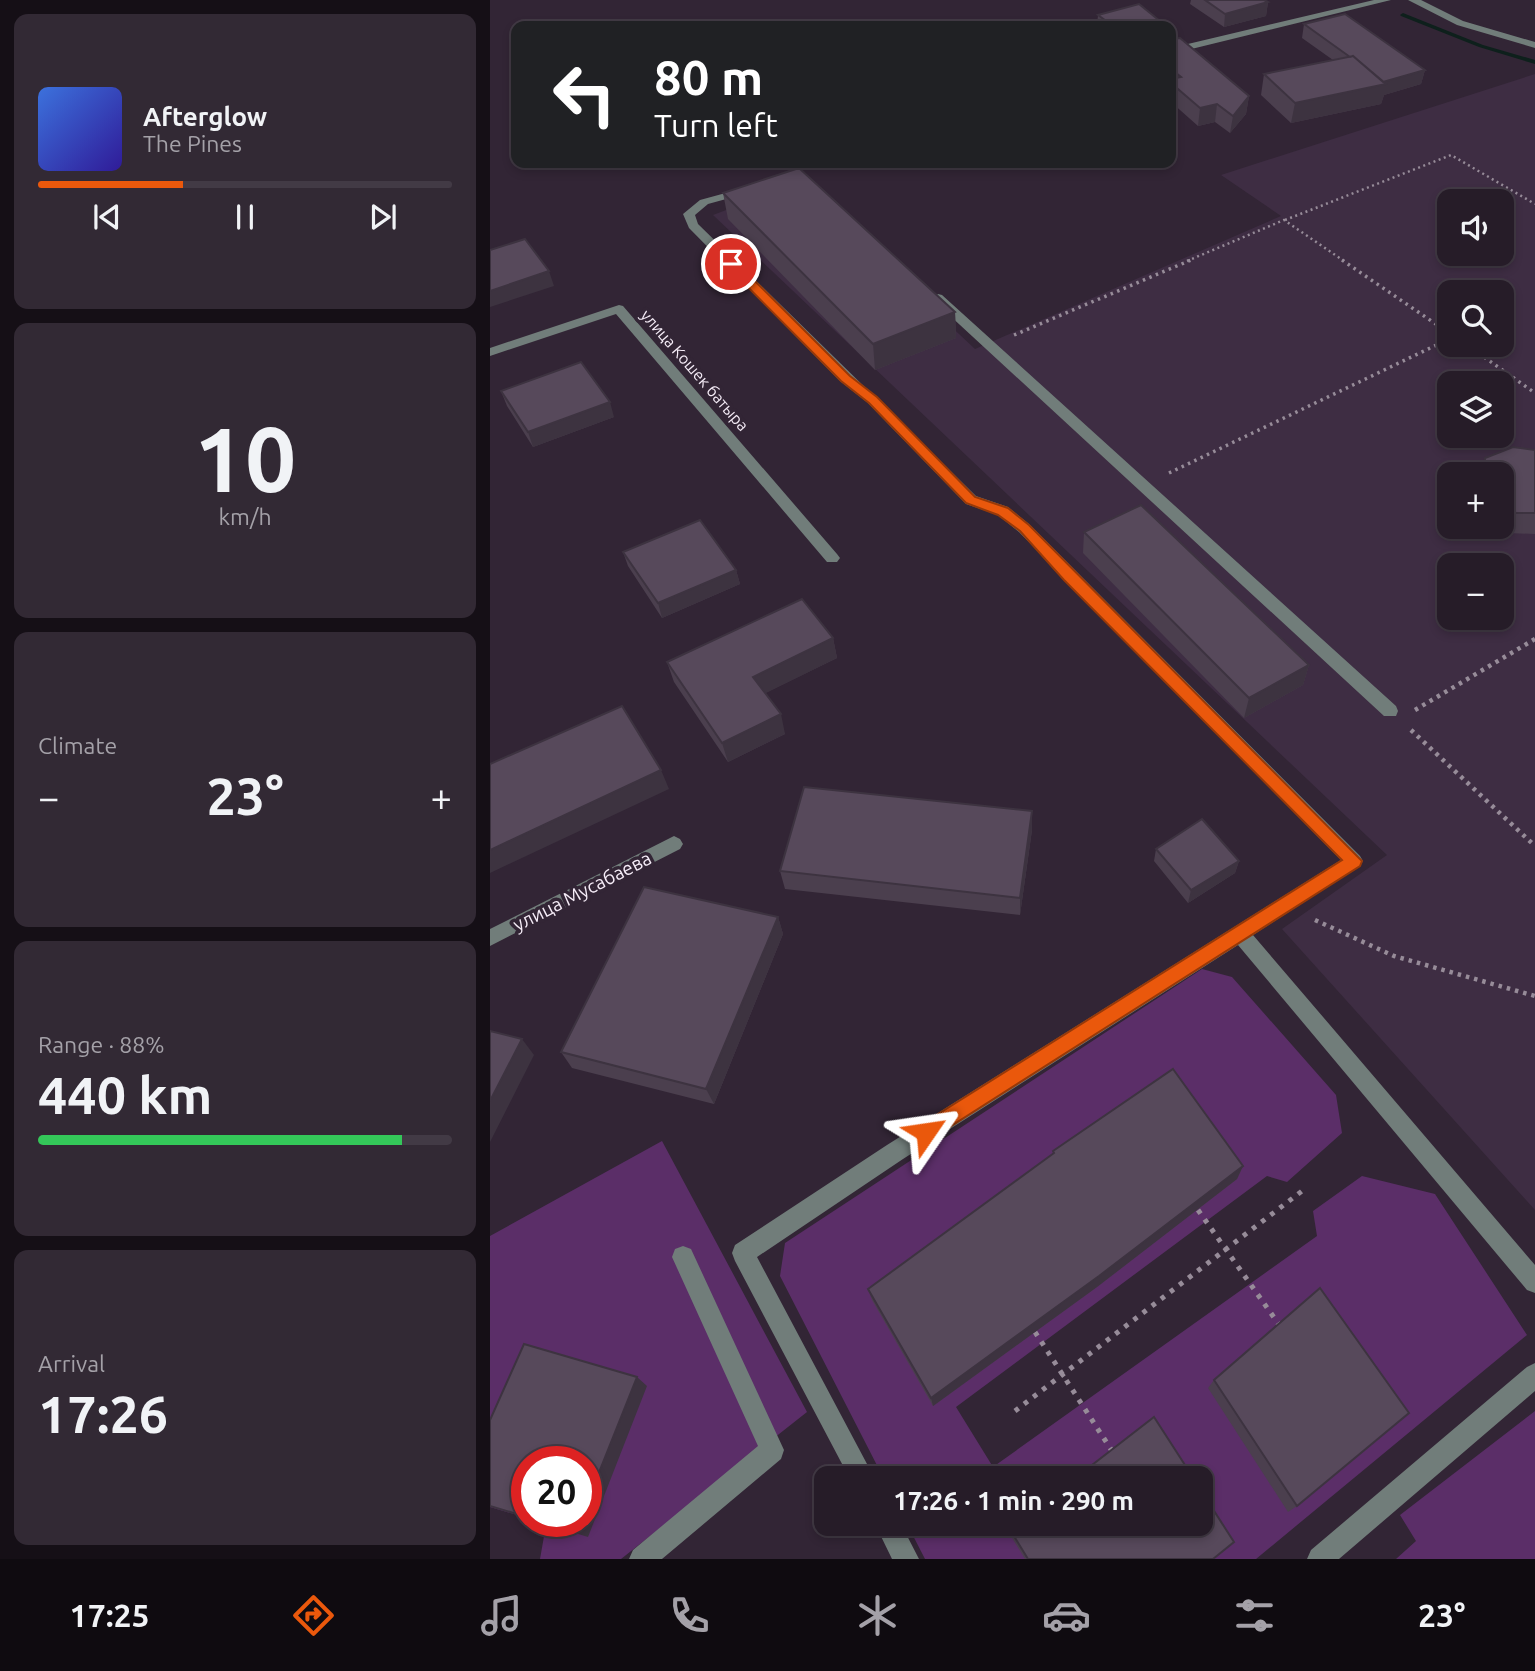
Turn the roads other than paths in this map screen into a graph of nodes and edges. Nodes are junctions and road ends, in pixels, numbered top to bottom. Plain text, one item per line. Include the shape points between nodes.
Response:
1 (1386, 0) edge
2 (1413, 0) edge
3 (1535, 45) edge
4 (1176, 50) edge
5 (753, 188) edge
6 (925, 286) edge
7 (490, 352) edge
8 (832, 558) dead end
9 (1395, 715) road end
10 (674, 844) dead end
11 (1240, 934) junction
12 (490, 938) edge
13 (682, 1258) dead end
14 (1535, 1282) edge
15 (1535, 1375) edge
16 (856, 1466) edge
17 (894, 1536) edge
18 (642, 1559) edge
19 (906, 1559) edge
20 (1320, 1559) edge

1 - 4 street
2 - 3 street via 1460,23
5 - 11 street via 704,202 690,214 693,225 971,500 1003,511 1024,528 1354,861
6 - 9 street
7 - 8 street, улица Кошек батыра via 619,309
10 - 12 street, улица Мусабаева
11 - 14 street
11 - 16 street via 743,1253
13 - 18 street via 772,1450
15 - 20 street
17 - 19 street

